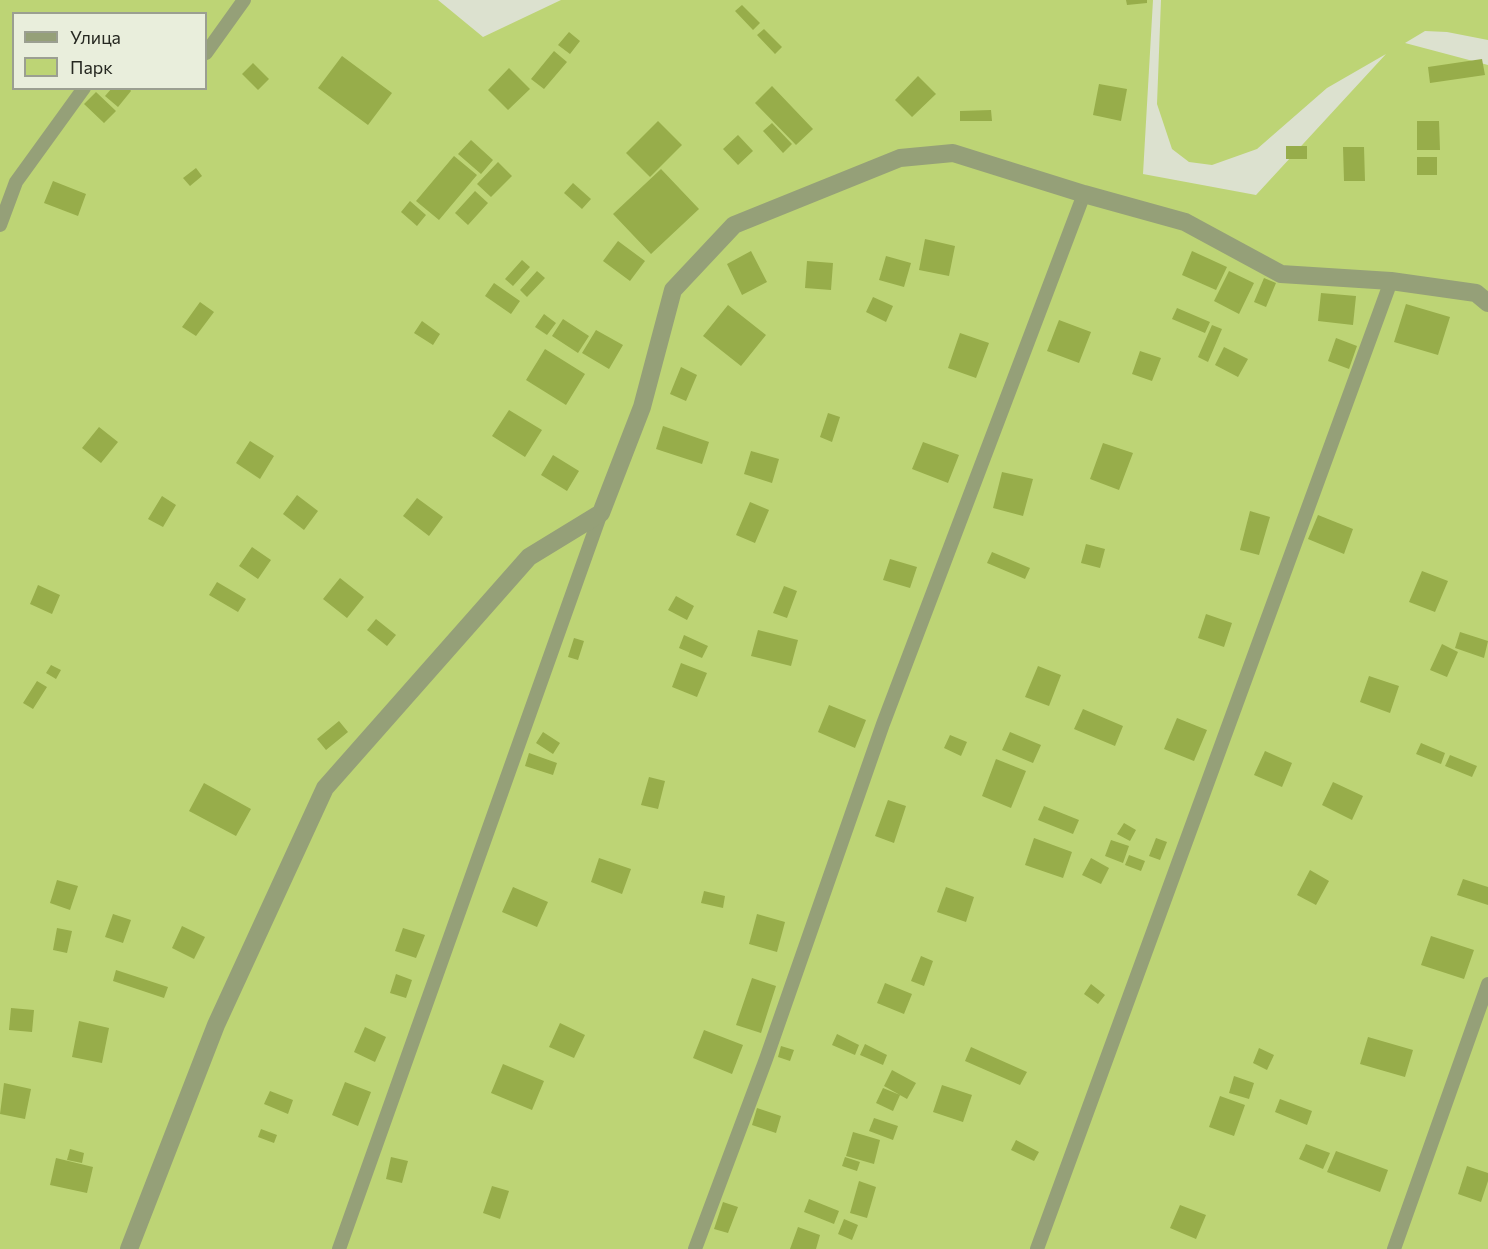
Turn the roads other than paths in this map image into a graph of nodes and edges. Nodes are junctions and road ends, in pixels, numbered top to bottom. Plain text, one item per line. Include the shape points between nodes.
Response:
1 (244, 0) edge
2 (207, 52) edge
3 (83, 90) edge
4 (1084, 194) junction
5 (0, 225) edge
6 (1391, 281) junction
7 (1488, 303) edge
8 (601, 513) junction
9 (1488, 984) edge
10 (129, 1249) edge
11 (339, 1249) edge
12 (696, 1249) edge
13 (1037, 1249) edge
14 (1394, 1249) edge

1 - 2 lane
3 - 5 lane via 16,182
4 - 6 street via 1185,222 1281,274
4 - 8 street via 953,153 900,158 734,225 673,290 642,407
4 - 12 lane via 883,724
6 - 7 street via 1476,293
6 - 13 lane
8 - 10 street via 529,557 325,788 216,1025
8 - 11 lane
9 - 14 lane

